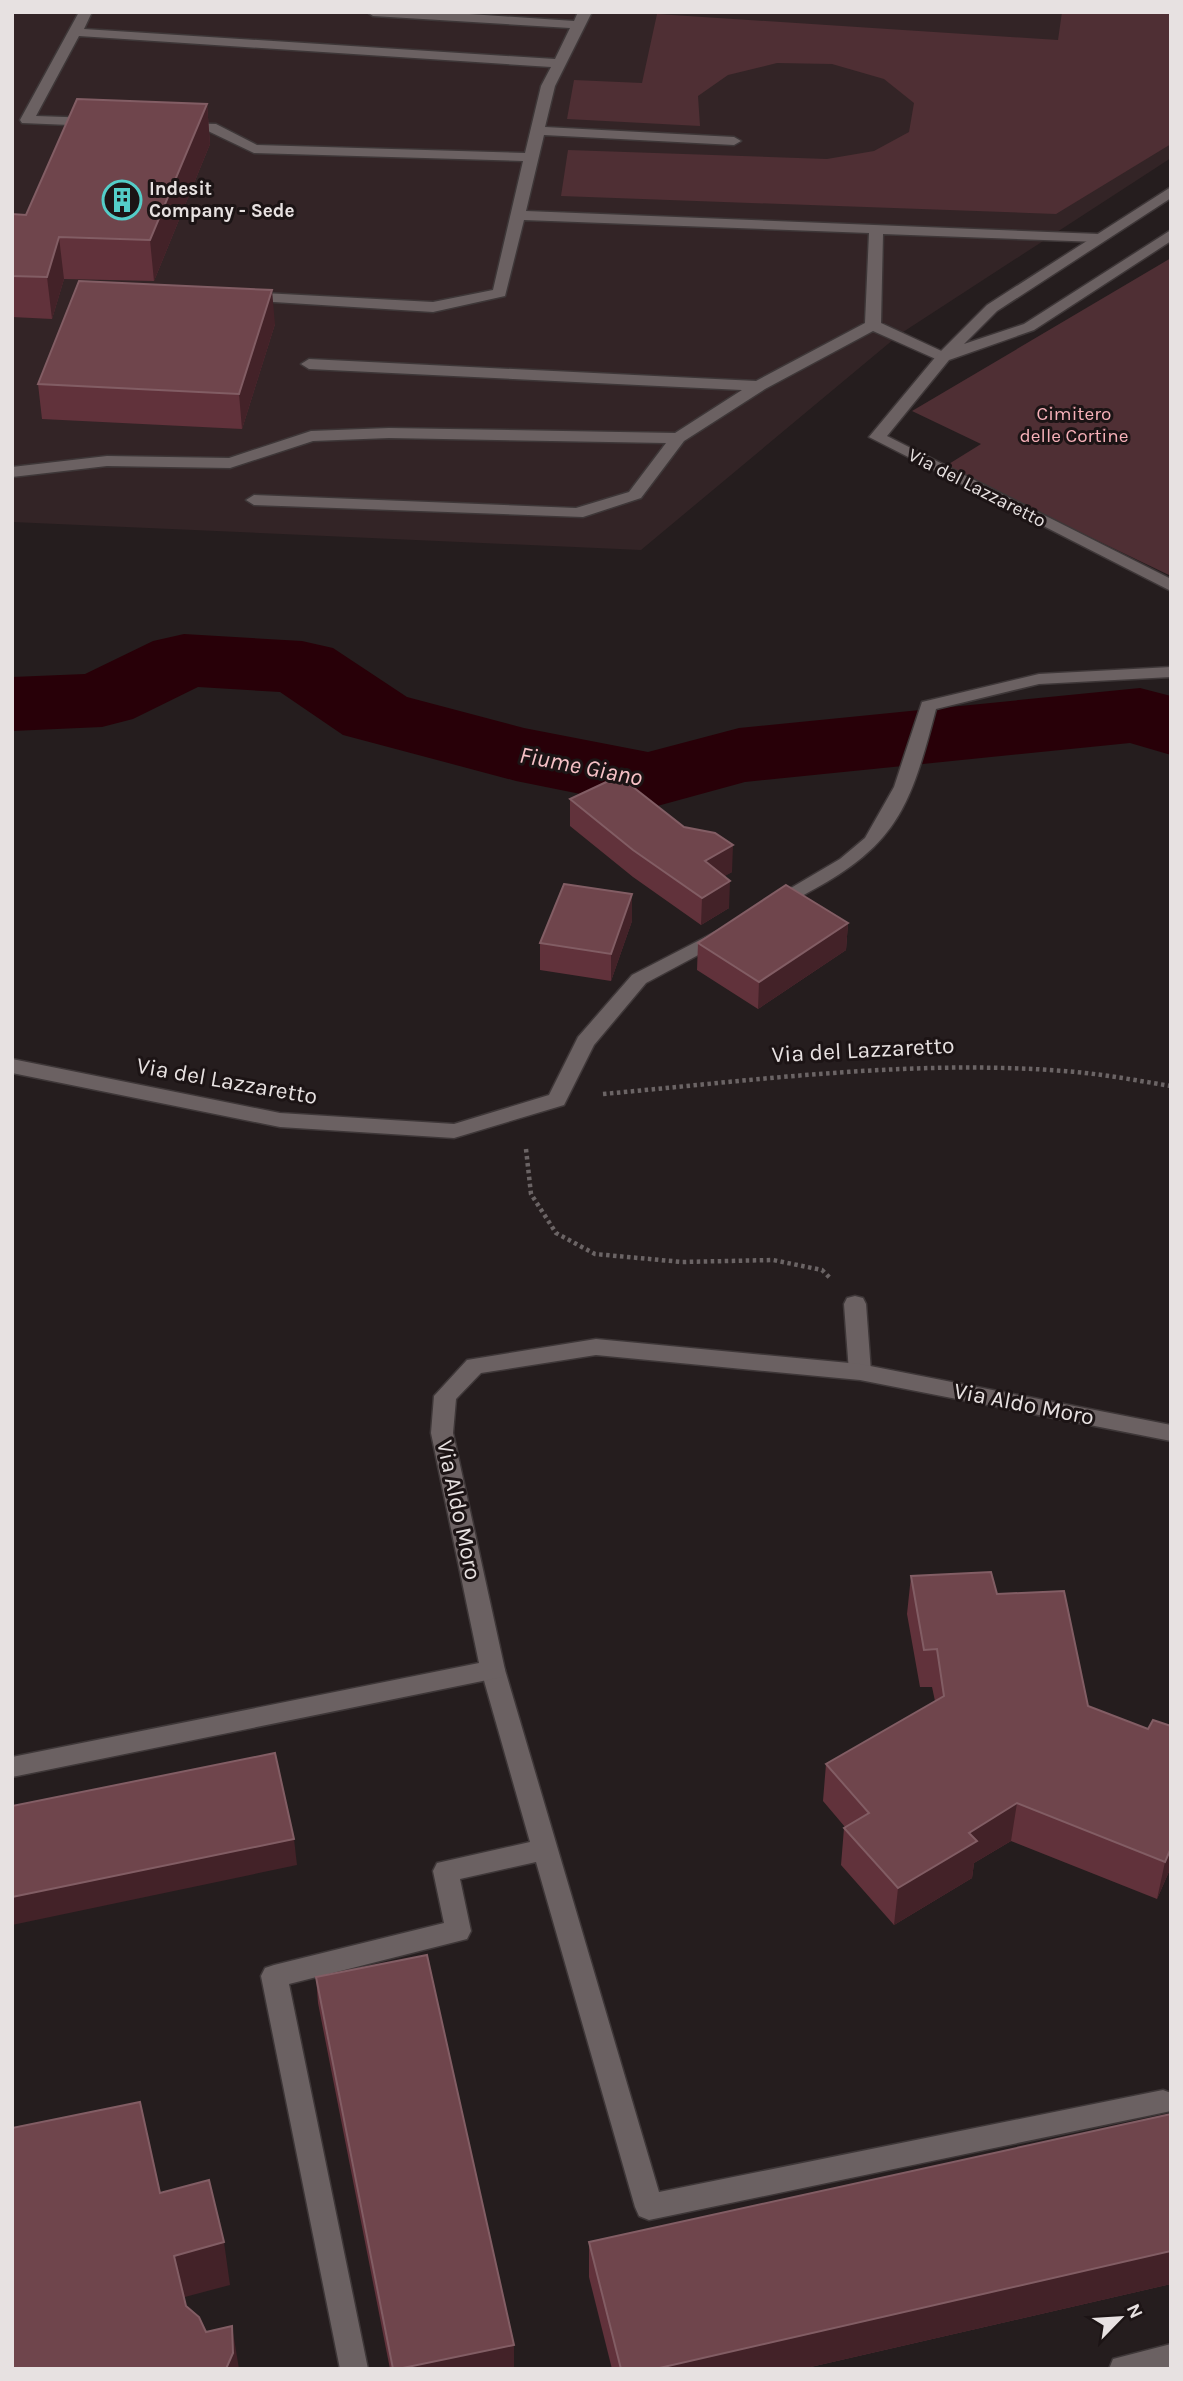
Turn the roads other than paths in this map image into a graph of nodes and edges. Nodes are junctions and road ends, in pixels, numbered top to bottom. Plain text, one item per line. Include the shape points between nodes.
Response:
1 (86, 12) edge
2 (373, 12) edge
3 (582, 18) edge
4 (75, 32) junction
5 (559, 63) junction
6 (106, 123) edge
7 (172, 126) edge
8 (538, 131) junction
9 (734, 141) dead end
10 (531, 157) junction
11 (1171, 191) edge
12 (518, 215) junction
13 (876, 229) junction
14 (1171, 234) edge
15 (1099, 238) junction
16 (232, 296) edge
17 (873, 325) junction
18 (943, 357) junction
19 (309, 364) dead end
20 (759, 386) junction
21 (677, 438) junction
22 (12, 472) edge
23 (254, 500) dead end
24 (1171, 586) edge
25 (1171, 672) edge
26 (12, 1066) edge
27 (855, 1304) road end
28 (860, 1372) junction
29 (1171, 1433) edge
30 (493, 1670) junction
31 (12, 1767) edge
32 (545, 1850) junction
33 (1163, 2102) dead end
34 (1171, 2358) edge
35 (354, 2369) edge
36 (1123, 2369) edge

1 - 4 street
2 - 3 street
3 - 5 street
4 - 5 street
4 - 6 street via 27,120
5 - 8 street via 548,86
7 - 10 street via 211,127 254,149
8 - 9 street
8 - 10 street
10 - 12 street
11 - 15 street, Via del Lazzaretto
12 - 13 street
12 - 16 street via 500,293 433,307
13 - 15 street
13 - 17 street
14 - 18 street via 1029,327
15 - 18 street, Via del Lazzaretto via 992,308
17 - 18 street
17 - 20 street
18 - 24 street, Via del Lazzaretto via 877,437
19 - 20 street
20 - 21 street
21 - 22 street via 311,436 230,463 107,461
21 - 23 street via 635,495 577,513
25 - 26 street, Via del Lazzaretto via 1039,679 928,706 913,763 891,815 858,855 639,979 585,1042 557,1100 454,1131 280,1120
27 - 28 street
28 - 29 street, Via Aldo Moro
28 - 30 street, Via Aldo Moro via 596,1348 475,1366 445,1396 442,1433
30 - 31 street
30 - 32 street, Via Aldo Moro
32 - 33 street, Via Aldo Moro via 649,2207
32 - 35 street via 446,1871 458,1931 274,1976
34 - 36 street

